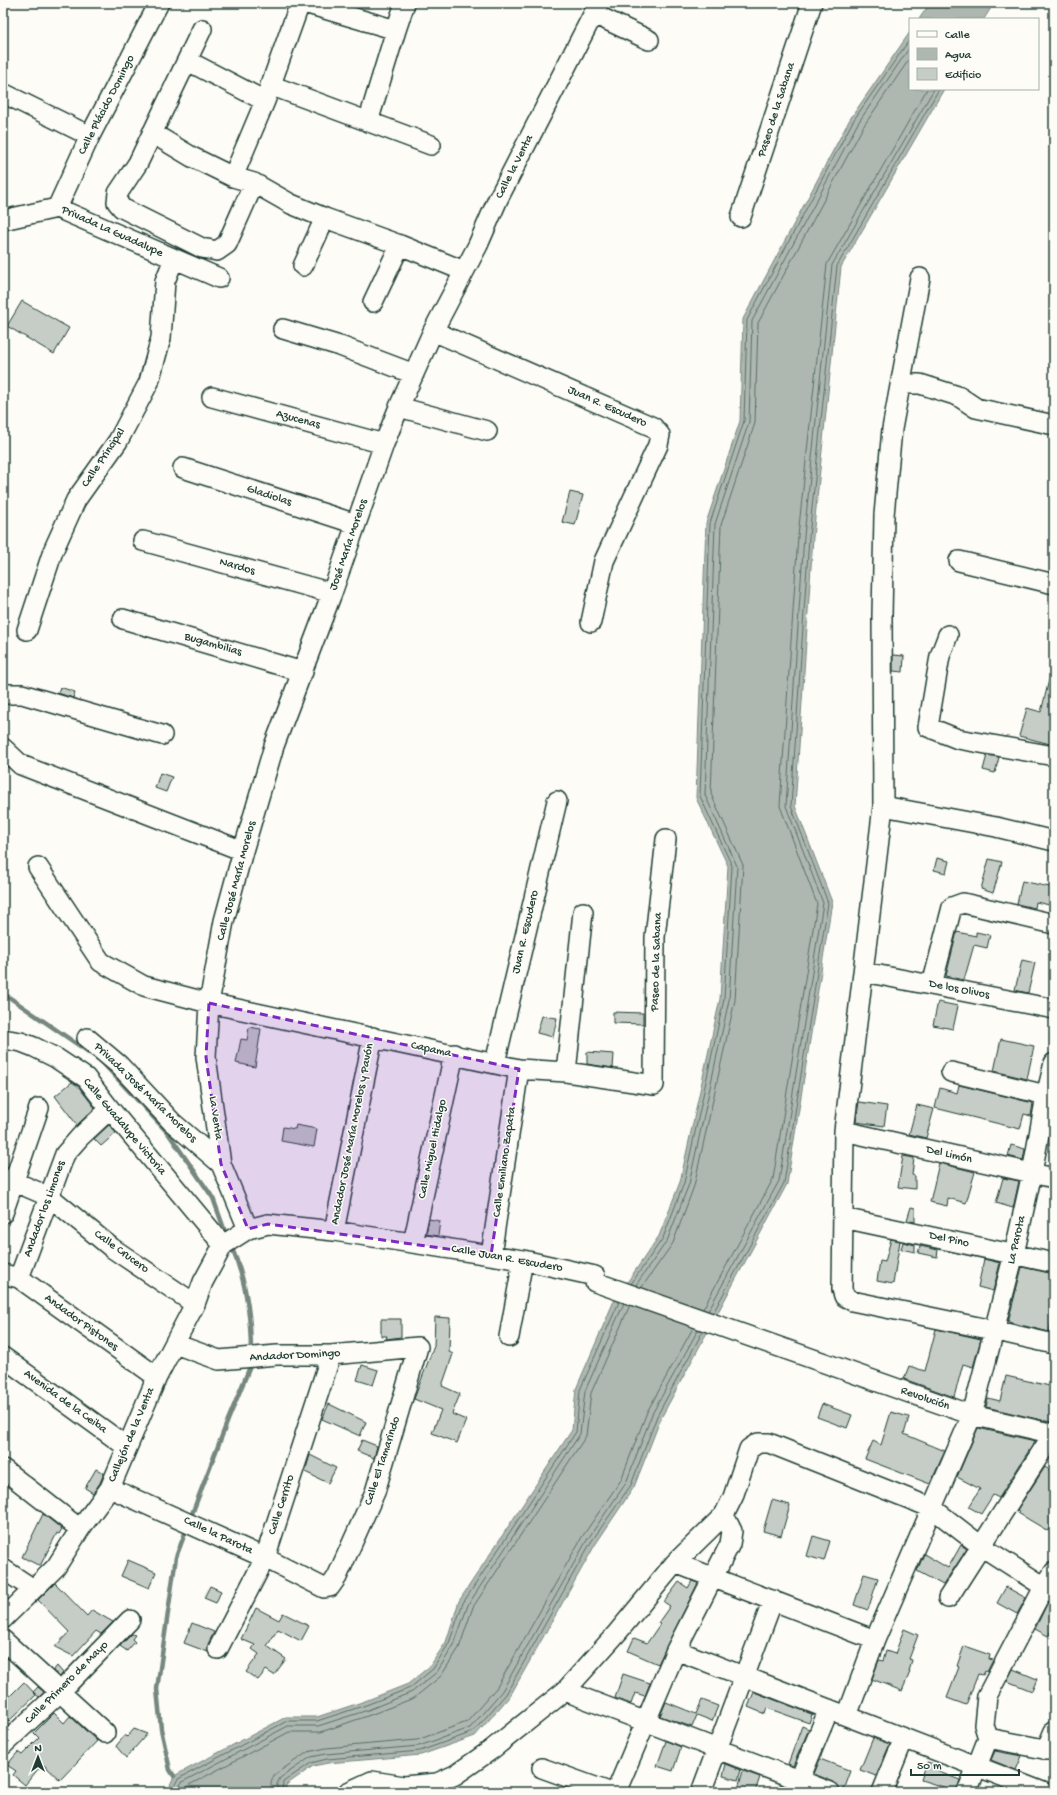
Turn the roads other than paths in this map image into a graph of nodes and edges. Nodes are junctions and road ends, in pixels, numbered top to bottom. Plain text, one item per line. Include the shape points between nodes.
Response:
1 (159, 3) edge
2 (300, 3) edge
3 (304, 3) edge
4 (406, 3) edge
5 (812, 3) edge
6 (597, 8) edge
7 (202, 29) dead end
8 (396, 30) junction
9 (649, 40) dead end
10 (188, 61) junction
11 (3, 93) edge
12 (268, 93) junction
13 (368, 122) junction
14 (152, 133) junction
15 (90, 136) junction
16 (431, 145) dead end
17 (233, 177) junction
18 (254, 183) junction
19 (57, 208) junction
20 (741, 217) dead end
21 (325, 218) junction
22 (3, 220) edge
23 (400, 246) junction
24 (174, 259) junction
25 (303, 266) dead end
26 (464, 271) junction
27 (219, 278) dead end
28 (920, 278) dead end
29 (373, 302) dead end
30 (284, 329) dead end
31 (433, 331) junction
32 (414, 374) junction
33 (901, 384) junction
34 (212, 396) dead end
35 (399, 408) junction
36 (1054, 425) edge
37 (487, 431) dead end
38 (384, 444) junction
39 (183, 468) dead end
40 (356, 524) junction
41 (143, 541) dead end
42 (959, 561) dead end
43 (1054, 584) edge
44 (332, 593) junction
45 (123, 619) dead end
46 (591, 622) dead end
47 (27, 630) dead end
48 (948, 635) dead end
49 (303, 672) junction
50 (3, 694) edge
51 (162, 735) dead end
52 (3, 748) edge
53 (1054, 756) edge
54 (270, 760) joint
55 (557, 801) dead end
56 (883, 806) junction
57 (666, 839) dead end
58 (1054, 841) edge
59 (243, 851) junction
60 (38, 867) dead end
61 (583, 912) dead end
62 (1054, 924) edge
63 (864, 972) junction
64 (932, 985) junction
65 (209, 1003) junction
66 (1054, 1009) edge
67 (373, 1037) junction
68 (87, 1038) dead end
69 (3, 1039) edge
70 (454, 1054) junction
71 (496, 1063) junction
72 (1054, 1063) edge
73 (519, 1069) junction
74 (566, 1072) junction
75 (951, 1072) dead end
76 (654, 1085) joint
77 (1050, 1097) edge
78 (39, 1108) dead end
79 (110, 1110) junction
80 (844, 1131) junction
81 (221, 1164) junction
82 (1032, 1173) junction
83 (1054, 1178) edge
84 (9, 1181) edge
85 (50, 1197) junction
86 (3, 1213) edge
87 (843, 1218) junction
88 (334, 1231) junction
89 (233, 1238) junction
90 (413, 1243) junction
91 (1014, 1254) junction
92 (491, 1255) junction
93 (523, 1260) junction
94 (1054, 1263) edge
95 (11, 1276) edge
96 (596, 1282) joint
97 (195, 1304) junction
98 (993, 1330) junction
99 (509, 1337) dead end
100 (175, 1344) junction
101 (1054, 1344) edge
102 (418, 1347) joint
103 (331, 1355) junction
104 (3, 1357) edge
105 (157, 1377) junction
106 (972, 1415) junction
107 (1053, 1434) edge
108 (127, 1447) junction
109 (3, 1469) edge
110 (110, 1488) junction
111 (932, 1508) junction
112 (724, 1515) junction
113 (80, 1529) junction
114 (981, 1546) junction
115 (265, 1558) junction
116 (675, 1563) junction
117 (3, 1569) edge
118 (713, 1577) junction
119 (1051, 1584) edge
120 (324, 1588) joint
121 (33, 1589) junction
122 (948, 1598) dead end
123 (773, 1600) junction
124 (3, 1619) edge
125 (130, 1620) dead end
126 (3, 1640) edge
127 (875, 1640) junction
128 (218, 1649) dead end
129 (676, 1650) junction
130 (744, 1677) junction
131 (565, 1691) junction
132 (60, 1692) junction
133 (828, 1709) junction
134 (847, 1716) junction
135 (647, 1721) junction
136 (1054, 1731) edge
137 (106, 1733) dead end
138 (904, 1738) junction
139 (988, 1738) junction
140 (3, 1745) edge
141 (718, 1748) junction
142 (1050, 1750) edge
143 (978, 1767) junction
144 (542, 1768) dead end
145 (797, 1786) edge
146 (348, 1792) edge
147 (609, 1792) edge
148 (616, 1792) edge
149 (701, 1792) edge
150 (830, 1792) edge
151 (882, 1792) edge
152 (968, 1792) edge
153 (1043, 1792) edge

1 - 15 street, Calle Plácido Domingo
2 - 12 street
3 - 8 street
4 - 8 street
5 - 20 street, Paseo de la Sabana
6 - 9 street
6 - 26 street, Calle la Venta via 498,199
7 - 10 street
8 - 13 street
10 - 12 street
10 - 14 street
11 - 15 street
12 - 13 street
12 - 17 street
13 - 16 street
14 - 17 street
14 - 18 street via 138,164 118,193 117,202 122,208 202,248 217,251 227,244
15 - 19 street, Calle Plácido Domingo
17 - 18 street
18 - 21 street via 291,204
19 - 22 street, Privada La Guadalupe
19 - 24 street, Privada La Guadalupe
21 - 23 street
21 - 25 street
23 - 26 street
23 - 29 street
24 - 27 street, Privada La Guadalupe
24 - 47 street, Calle Principal via 165,281 161,338 149,382 118,441 76,500 53,551
26 - 31 street, Calle la Venta
28 - 33 street
30 - 32 street via 340,346
31 - 32 street, José María Morelos
31 - 46 street, Juan R. Escudero via 653,427 660,435 658,445 604,561
32 - 35 street, José María Morelos
33 - 36 street via 920,384 958,396 976,408
33 - 56 street via 892,429 884,515
34 - 38 street, Azucenas
35 - 37 street
35 - 38 street, José María Morelos
38 - 40 street, José María Morelos
39 - 40 street, Gladiolas
40 - 44 street, José María Morelos
41 - 44 street, Nardos
42 - 43 street
44 - 49 street, José María Morelos
45 - 49 street, Bugambilias
48 - 53 street via 940,656 928,727 958,739
49 - 54 street, José María Morelos
50 - 51 street via 22,694
52 - 59 street via 21,765
54 - 59 street, Calle José María Morelos
55 - 71 street, Juan R. Escudero
56 - 58 street via 996,827
56 - 63 street
57 - 76 street, Paseo de la Sabana via 655,937
59 - 65 street, Calle José María Morelos via 224,921
60 - 65 street, Capama via 101,962 144,986
61 - 74 street
62 - 64 street via 962,903 952,907
63 - 64 street, De los Olivos
63 - 80 street
64 - 66 street, De los Olivos
65 - 67 street, Capama
65 - 81 street, La Venta via 206,1057
67 - 70 street, Capama
67 - 88 street, Andador José María Morelos y Pavón
68 - 81 street, Privada José María Morelos via 119,1065 172,1122
69 - 79 street, Calle Guadalupe Victoria via 21,1042 56,1058 86,1078
70 - 71 street, Capama
70 - 90 street, Calle Miguel Hidalgo
71 - 73 street, Capama
72 - 77 street, La Parota
73 - 74 street, Capama
73 - 92 street, Calle Emiliano Zapata
74 - 76 street, Capama
75 - 77 street
77 - 82 street, La Parota
78 - 84 street
79 - 85 street, Andador los Limones via 65,1154
79 - 89 street, Calle Guadalupe Victoria
80 - 82 street, Del Limón
80 - 87 street
81 - 89 street, La Venta
82 - 83 street, Del Limón
82 - 91 street, La Parota
84 - 85 street, Calle Crucero
84 - 86 street
85 - 95 street, Andador los Limones
85 - 97 street, Calle Crucero via 112,1248
87 - 91 street, Del Pino
87 - 98 street via 844,1296 852,1301
88 - 89 street, Calle Juan R. Escudero via 268,1224
88 - 90 street, Calle Juan R. Escudero
89 - 97 street, Callejón de la Venta via 203,1282
90 - 92 street, Calle Juan R. Escudero
91 - 94 street, Del Pino
91 - 98 street, La Parota
92 - 93 street, Calle Juan R. Escudero
93 - 96 street, Calle Juan R. Escudero via 595,1276
93 - 99 street
95 - 105 street, Andador Pistones
96 - 106 street, Revolución
97 - 100 street, Callejón de la Venta
98 - 101 street
98 - 106 street, La Parota
100 - 103 street, Andador Domingo via 219,1360
100 - 105 street, Callejón de la Venta
102 - 103 street, Andador Domingo
102 - 120 street, Calle El Tamarindo via 376,1492 337,1577 330,1586
103 - 115 street, Calle Cerrito
104 - 108 street, Avenida de la Ceiba
105 - 108 street, Callejón de la Venta
106 - 107 street, Revolución
106 - 111 street, La Parota
107 - 114 street
108 - 110 street, Callejón de la Venta
109 - 113 street
110 - 113 street, Callejón de la Venta
110 - 115 street, Calle la Parota
111 - 112 street via 769,1443 758,1443 749,1448 733,1497
111 - 114 street
111 - 127 street, La Parota
112 - 116 street
112 - 118 street via 732,1532 730,1544
113 - 121 street, Callejón de la Venta via 56,1568
114 - 119 street
114 - 122 street
115 - 120 street, Calle la Parota
115 - 128 street, Calle Cerrito
116 - 118 street
116 - 131 street via 617,1634
117 - 121 street
118 - 123 street
118 - 129 street
119 - 139 street via 987,1696 984,1725
121 - 124 street, Callejón de la Venta
123 - 127 street
123 - 130 street
125 - 132 street, Calle Primero de Mayo
126 - 132 street
127 - 134 street, La Parota
129 - 130 street
129 - 135 street
130 - 133 street
130 - 141 street
131 - 135 street
131 - 146 street via 491,1750 437,1783 404,1786 372,1781
132 - 137 street
132 - 140 street, Calle Primero de Mayo
133 - 134 street
133 - 145 street
134 - 138 street
135 - 141 street
135 - 148 street
136 - 142 street
138 - 143 street
138 - 151 street
139 - 142 street
139 - 143 street
141 - 145 street
141 - 149 street
143 - 152 street
143 - 153 street
144 - 147 street
145 - 150 street

